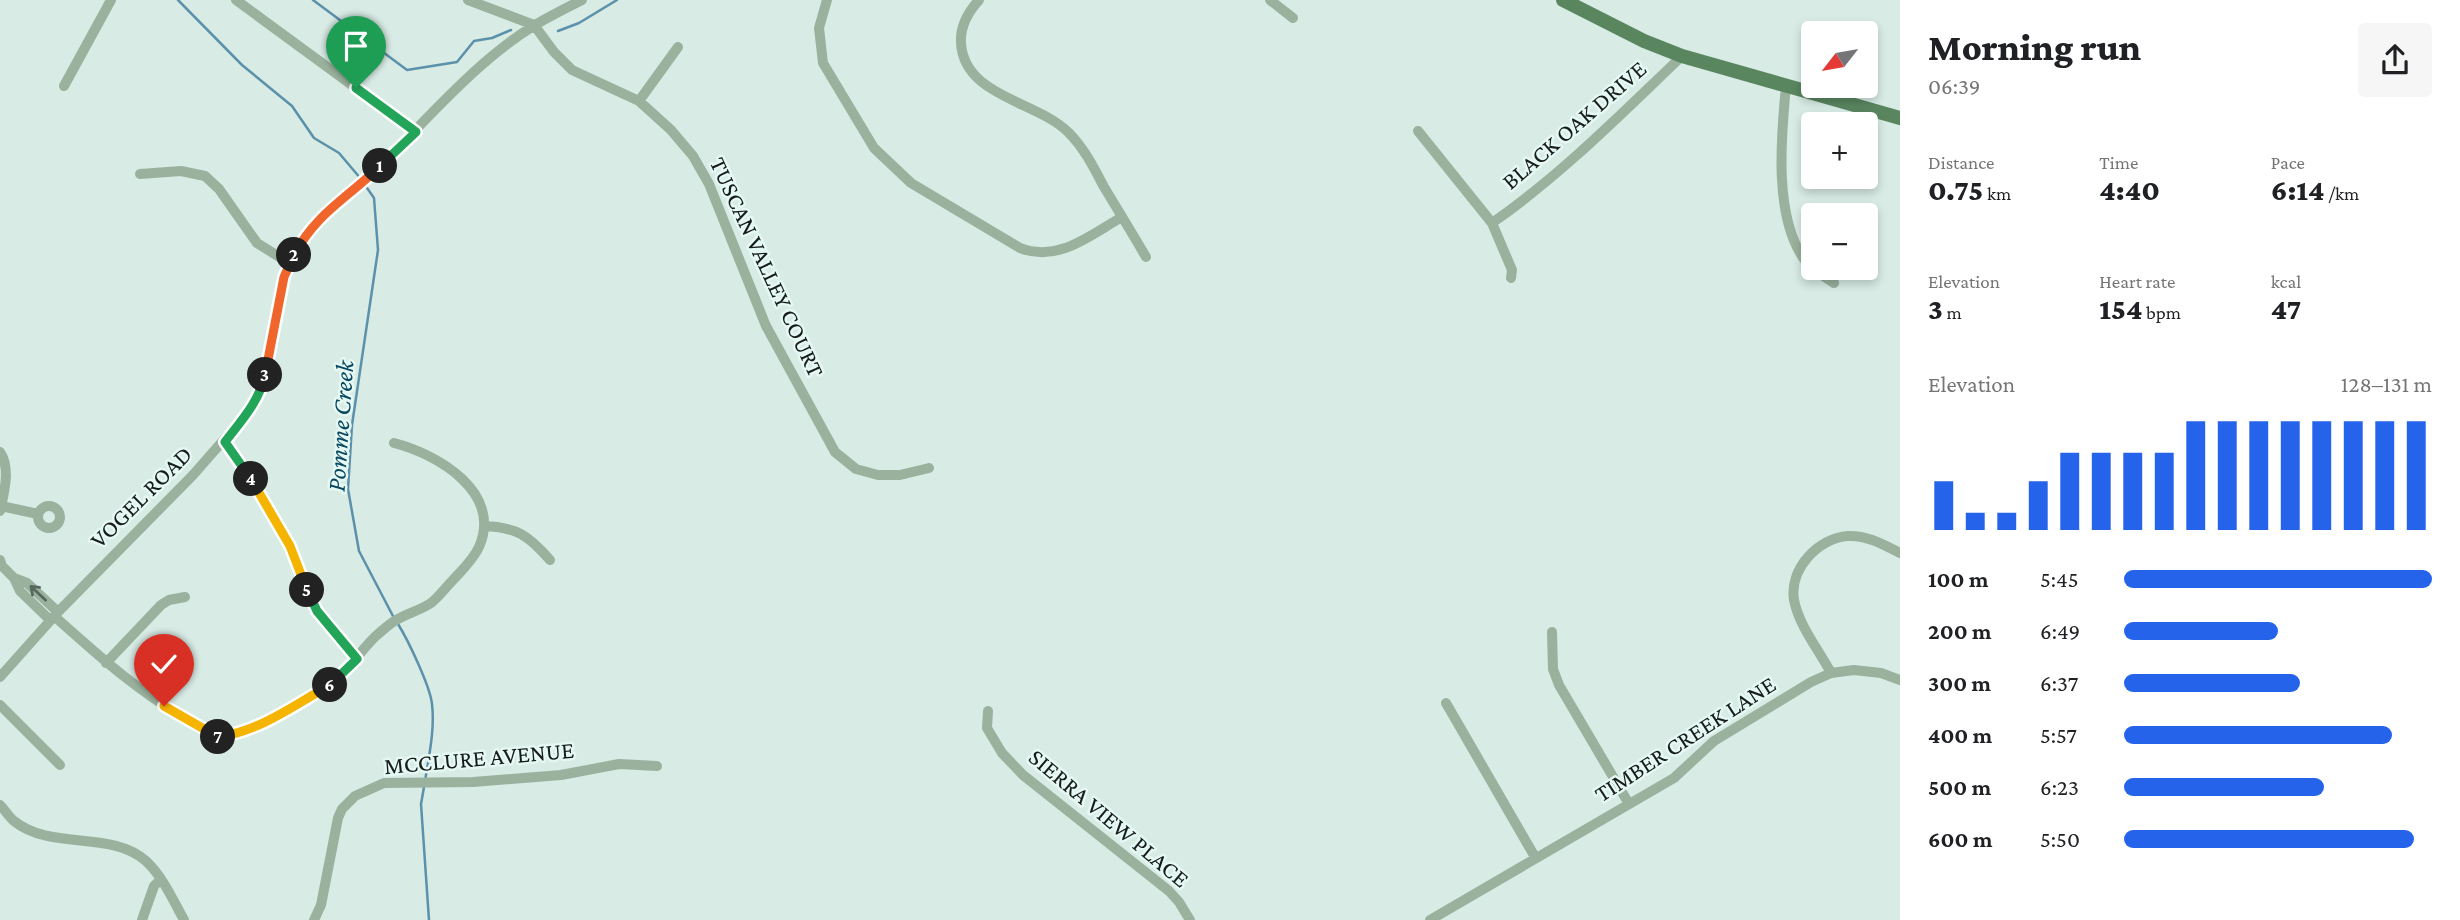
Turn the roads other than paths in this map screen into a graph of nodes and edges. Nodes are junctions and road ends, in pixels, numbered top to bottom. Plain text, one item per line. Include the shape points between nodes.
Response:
1 (111, 0) edge
2 (236, 0) edge
3 (468, 0) edge
4 (582, 0) edge
5 (827, 0) edge
6 (979, 0) edge
7 (1270, 0) edge
8 (1563, 0) edge
9 (1293, 18) dead end
10 (534, 25) junction
11 (678, 47) dead end
12 (1682, 56) junction
13 (64, 86) dead end
14 (1786, 86) junction
15 (639, 101) junction
16 (1900, 118) edge
17 (1418, 131) dead end
18 (416, 132) junction
19 (140, 174) dead end
20 (1122, 217) junction
21 (1492, 223) junction
22 (1146, 257) dead end
23 (289, 263) junction
24 (1511, 278) dead end
25 (1834, 283) dead end
26 (225, 442) junction
27 (394, 443) dead end
28 (0, 452) edge
29 (929, 468) dead end
30 (1, 509) edge
31 (38, 514) dead end
32 (484, 526) junction
33 (1900, 552) edge
34 (550, 560) dead end
35 (1, 564) edge
36 (185, 597) dead end
37 (54, 616) junction
38 (1552, 632) dead end
39 (357, 659) junction
40 (106, 663) junction
41 (1831, 673) junction
42 (0, 677) edge
43 (1900, 680) edge
44 (1446, 703) dead end
45 (0, 705) edge
46 (988, 711) dead end
47 (60, 765) dead end
48 (657, 766) dead end
49 (1629, 804) junction
50 (0, 805) edge
51 (1535, 857) junction
52 (161, 879) junction
53 (142, 920) edge
54 (184, 920) edge
55 (314, 920) edge
56 (1190, 920) edge
57 (1430, 920) edge

1 - 13 street
2 - 18 street
3 - 10 street
4 - 10 street, VOGEL ROAD
5 - 20 street via 819,29 823,63 874,148 911,183 1011,243 1040,254 1060,251
6 - 20 street via 961,31 962,51 971,71 999,92 1061,125 1083,151
7 - 9 street
8 - 12 main road
10 - 15 street, TUSCAN VALLEY COURT via 572,70
10 - 18 street, VOGEL ROAD via 479,68
11 - 15 street
12 - 14 main road
12 - 21 street, BLACK OAK DRIVE via 1545,182
14 - 16 main road
14 - 25 street via 1783,164 1791,235 1809,266
15 - 29 street, TUSCAN VALLEY COURT via 693,156 709,184 766,326 835,452 856,469 878,475
17 - 21 street
18 - 23 street, VOGEL ROAD via 313,224
19 - 23 street via 181,171 205,176 257,243
20 - 22 street
21 - 24 street
23 - 26 street, VOGEL ROAD via 260,393
26 - 37 street, VOGEL ROAD
26 - 39 street via 290,546 317,611
27 - 32 street via 417,449 466,482 476,494
28 - 30 street via 6,482
30 - 31 street
32 - 34 street via 519,532
32 - 39 street via 472,560 430,604 374,637
33 - 41 street via 1864,537 1847,536 1811,553 1800,568 1794,583 1798,615
35 - 37 street via 20,591
36 - 40 street via 161,605
37 - 40 street
37 - 42 street, VOGEL ROAD
38 - 49 street via 1553,669 1559,685
39 - 40 street via 334,682 265,723 241,734 217,737 164,706
41 - 43 street, TIMBER CREEK LANE via 1854,670
41 - 49 street, TIMBER CREEK LANE via 1714,741 1674,778
44 - 51 street
45 - 47 street
46 - 56 street, SIERRA VIEW PLACE via 987,728 1023,775 1168,891
48 - 55 street, MCCLURE AVENUE via 619,764 561,775 384,783 370,789 355,796 338,818
49 - 51 street, TIMBER CREEK LANE
50 - 52 street via 14,820 42,834 132,852
51 - 57 street, TIMBER CREEK LANE
52 - 53 street
52 - 54 street

